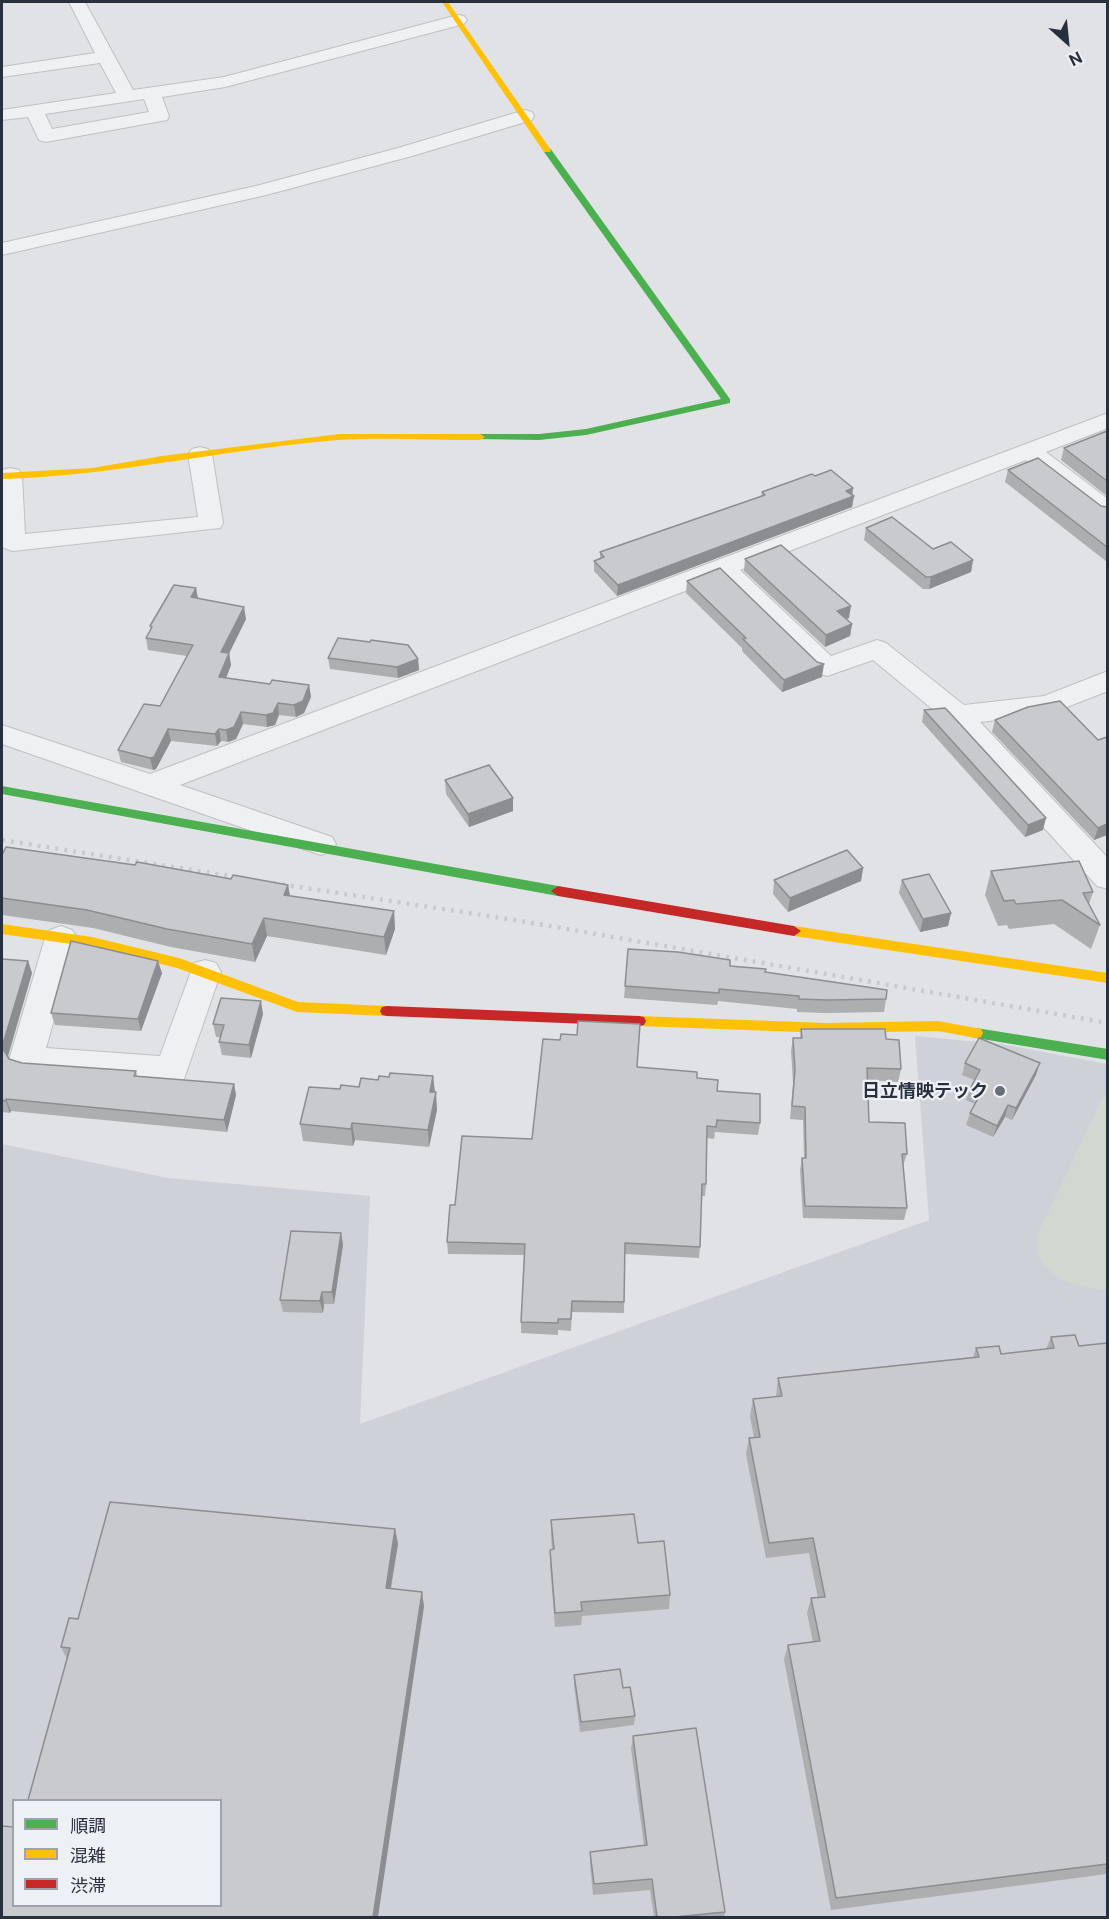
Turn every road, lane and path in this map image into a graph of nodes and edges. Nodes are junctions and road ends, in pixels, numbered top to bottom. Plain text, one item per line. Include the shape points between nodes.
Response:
1 (77, 2) edge
2 (445, 2) edge
3 (458, 20) junction
4 (106, 57) junction
5 (2, 72) edge
6 (151, 93) junction
7 (127, 97) junction
8 (34, 110) junction
9 (2, 115) edge
10 (525, 116) junction
11 (2, 249) edge
12 (1107, 420) edge
13 (1028, 450) junction
14 (200, 454) junction
15 (6, 476) edge
16 (1107, 511) edge
17 (721, 566) junction
18 (1107, 680) edge
19 (958, 715) junction
20 (2, 734) edge
21 (151, 785) junction
22 (2, 790) edge
23 (344, 853) junction
24 (1107, 878) edge
25 (2, 929) edge
26 (62, 938) junction
27 (205, 972) junction
28 (1107, 978) edge
29 (1107, 1055) edge

1 - 4 street
2 - 3 street
3 - 6 street via 225,82
3 - 10 street
4 - 5 street
4 - 7 street
6 - 7 street
6 - 8 street via 160,116 46,136
7 - 8 street
8 - 9 street
10 - 11 street via 259,191
10 - 14 street via 727,401 586,432 539,436 339,437
12 - 13 street
13 - 16 street
13 - 17 street
14 - 15 street via 92,471
14 - 15 street via 210,523 13,543
17 - 19 street via 827,667 877,649
17 - 21 street
18 - 19 street via 1049,705
19 - 24 street
20 - 21 street
21 - 23 street
22 - 23 street
23 - 28 street via 916,952
25 - 26 street
26 - 27 street via 168,960
26 - 27 street via 26,1060 172,1070
27 - 29 street via 297,1007 826,1028 938,1026

